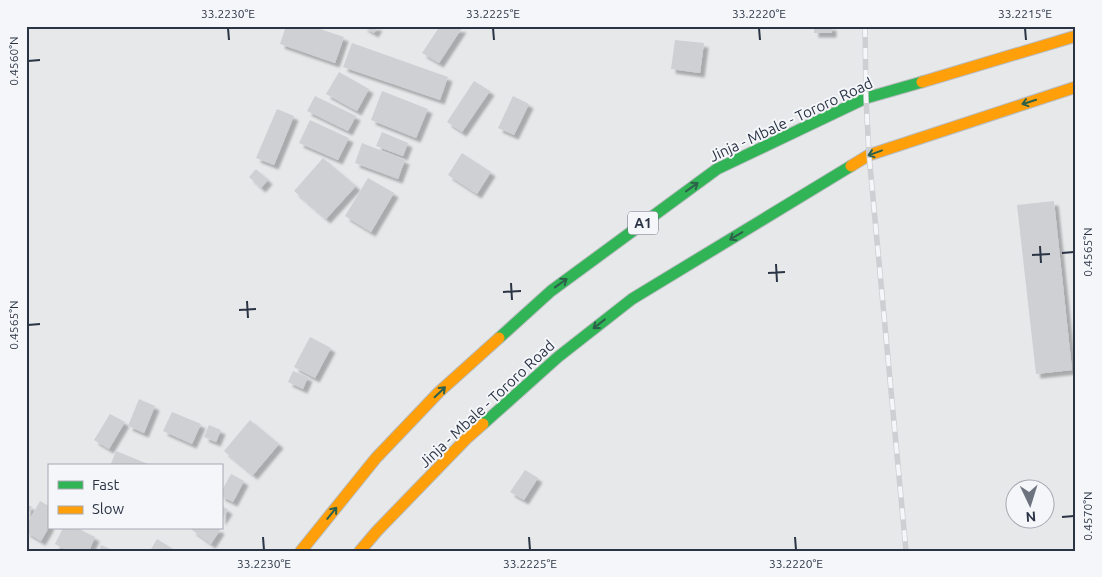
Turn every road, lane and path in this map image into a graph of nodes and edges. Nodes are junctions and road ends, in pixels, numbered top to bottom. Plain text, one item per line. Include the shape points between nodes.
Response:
1 (1076, 36) edge
2 (1076, 87) edge
3 (301, 551) edge
4 (360, 551) edge

3 -> 1 highway, Jinja - Mbale - Tororo Road / A1 via 376,458 439,392 551,291 717,169 866,98
2 -> 4 highway, Jinja - Mbale - Tororo Road via 869,155 632,299 558,357 466,439

